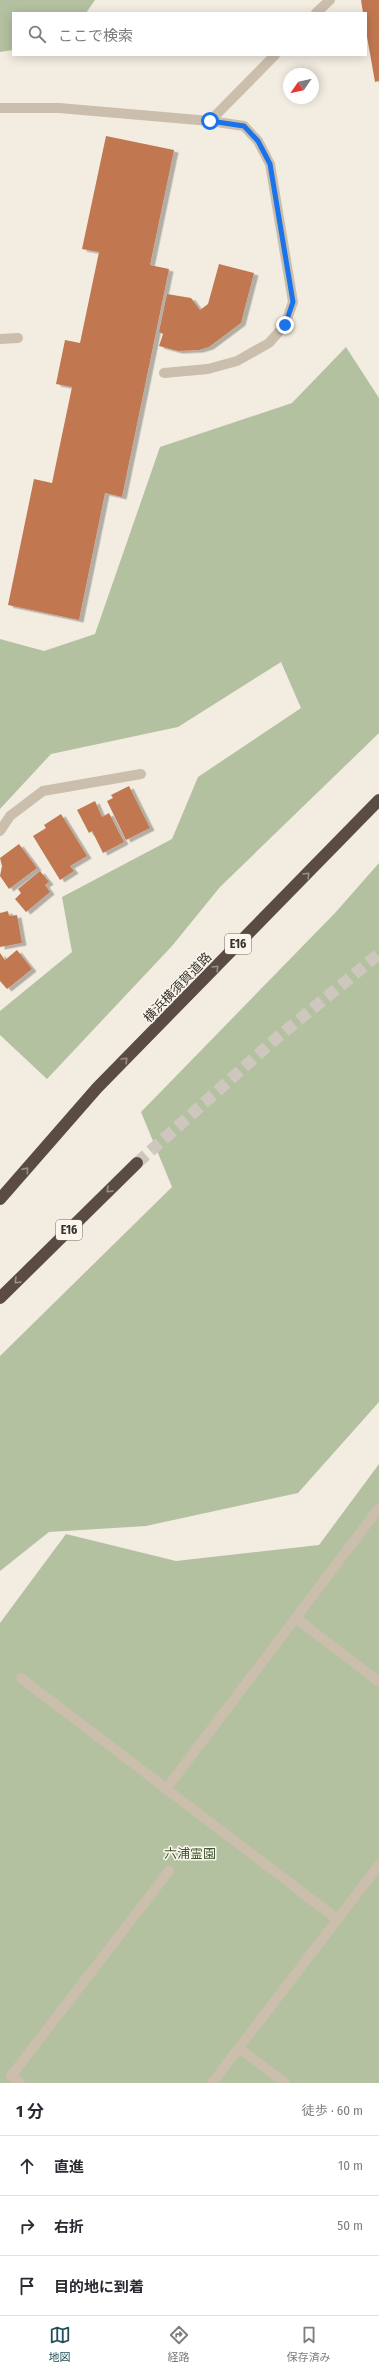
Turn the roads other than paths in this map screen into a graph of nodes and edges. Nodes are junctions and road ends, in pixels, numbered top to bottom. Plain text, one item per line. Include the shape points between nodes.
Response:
1 (330, 0) edge
2 (317, 12) edge
3 (274, 56) edge
4 (0, 108) edge
5 (210, 121) junction
6 (18, 338) dead end
7 (0, 339) edge
8 (164, 373) dead end
9 (142, 774) dead end
10 (379, 800) edge
11 (0, 831) edge
12 (137, 1163) tunnel mouth
13 (0, 1199) edge
14 (0, 1298) edge
15 (379, 1508) edge
16 (296, 1618) junction
17 (21, 1678) dead end
18 (379, 1682) edge
19 (166, 1789) junction
20 (379, 1865) edge
21 (169, 1871) dead end
22 (337, 1919) junction
23 (239, 2048) junction
24 (20, 2083) edge
25 (212, 2083) edge
26 (285, 2083) edge

1 - 2 street
3 - 5 street
4 - 5 street via 59,108
5 - 8 street via 244,126 258,141 270,164 293,302 285,325 269,343 237,361 208,369
6 - 7 street
9 - 11 street via 42,791 10,816
13 -> 10 highway, 横浜横須賀道路 / E16 via 97,1088
12 -> 14 highway, E16
15 - 16 street
16 - 18 street
16 - 19 street
17 - 19 street
19 - 22 street
20 - 22 street
21 - 24 street via 11,2076
22 - 23 street
23 - 25 street
23 - 26 street

